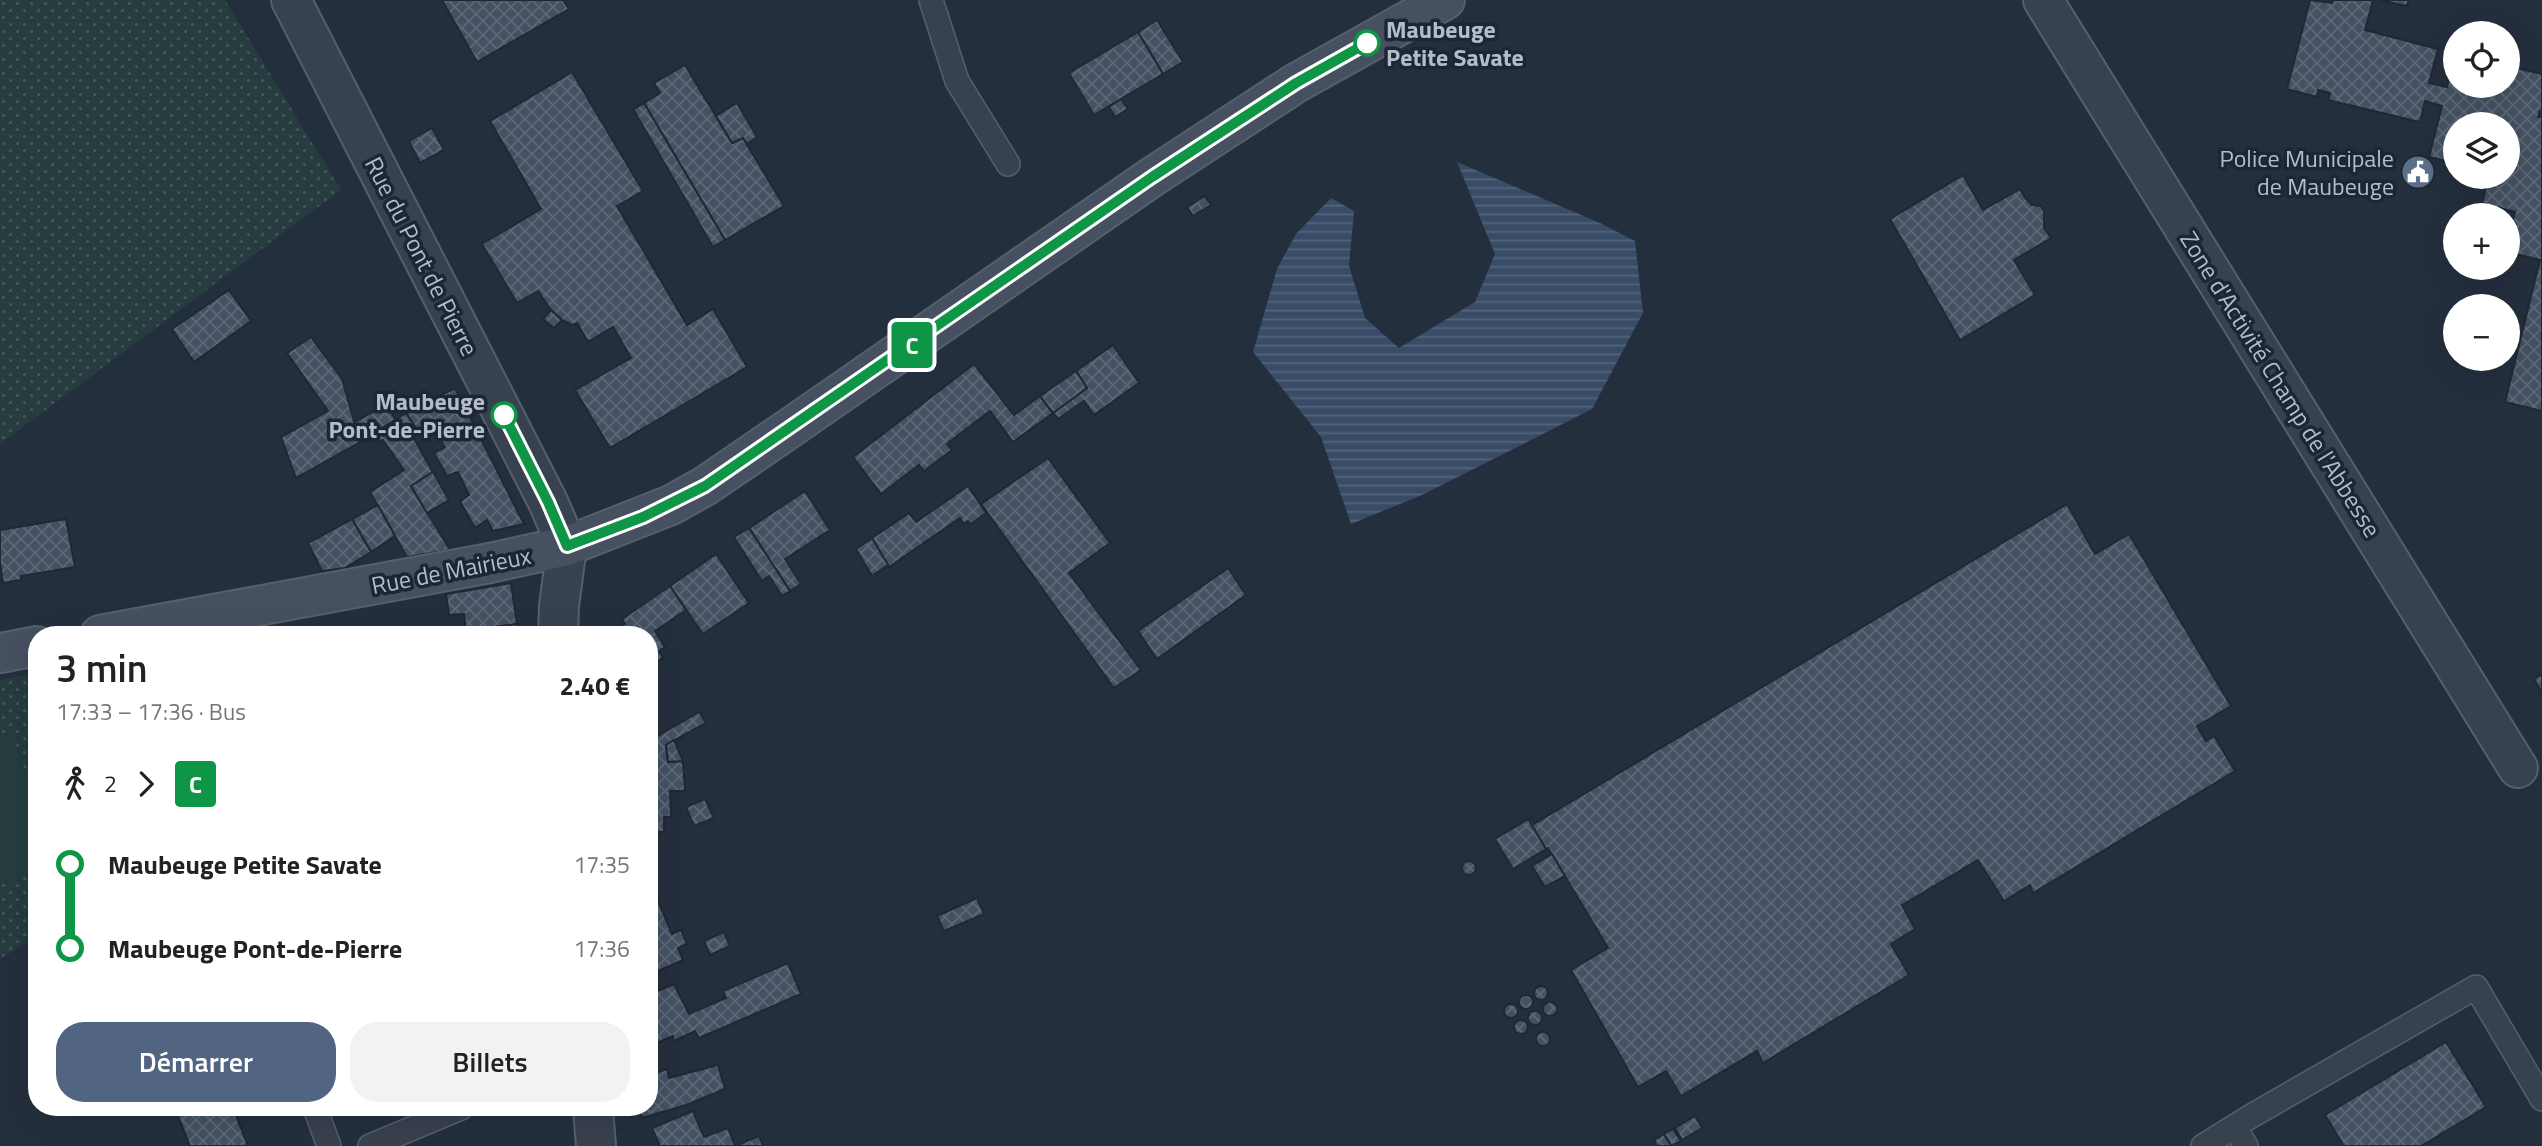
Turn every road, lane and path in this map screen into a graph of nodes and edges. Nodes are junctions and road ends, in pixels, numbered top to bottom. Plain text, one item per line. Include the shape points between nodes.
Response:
1 (291, 0) edge
2 (1445, 0) edge
3 (2043, 0) edge
4 (936, 1) edge
5 (1007, 164) dead end
6 (567, 546) junction
7 (149, 626) edge
8 (558, 626) edge
9 (28, 648) edge
10 (0, 653) edge
11 (2518, 768) dead end
12 (2542, 1099) edge
13 (318, 1116) edge
14 (442, 1116) edge
15 (594, 1116) edge
16 (2234, 1126) junction
17 (329, 1146) edge
18 (370, 1146) edge
19 (596, 1146) edge
20 (2203, 1146) edge
21 (2246, 1146) edge

1 - 6 street, Rue du Pont de Pierre
2 - 6 street, Rue de Mairieux via 1296,83 1152,177 705,486 643,517
3 - 11 street, Zone d'Activité Champ de l'Abbesse
4 - 5 lane via 957,80
6 - 7 street, Rue de Mairieux
6 - 8 street
9 - 10 street
12 - 16 lane via 2476,987
13 - 17 lane
14 - 18 lane
15 - 19 street
16 - 20 lane
16 - 21 lane

